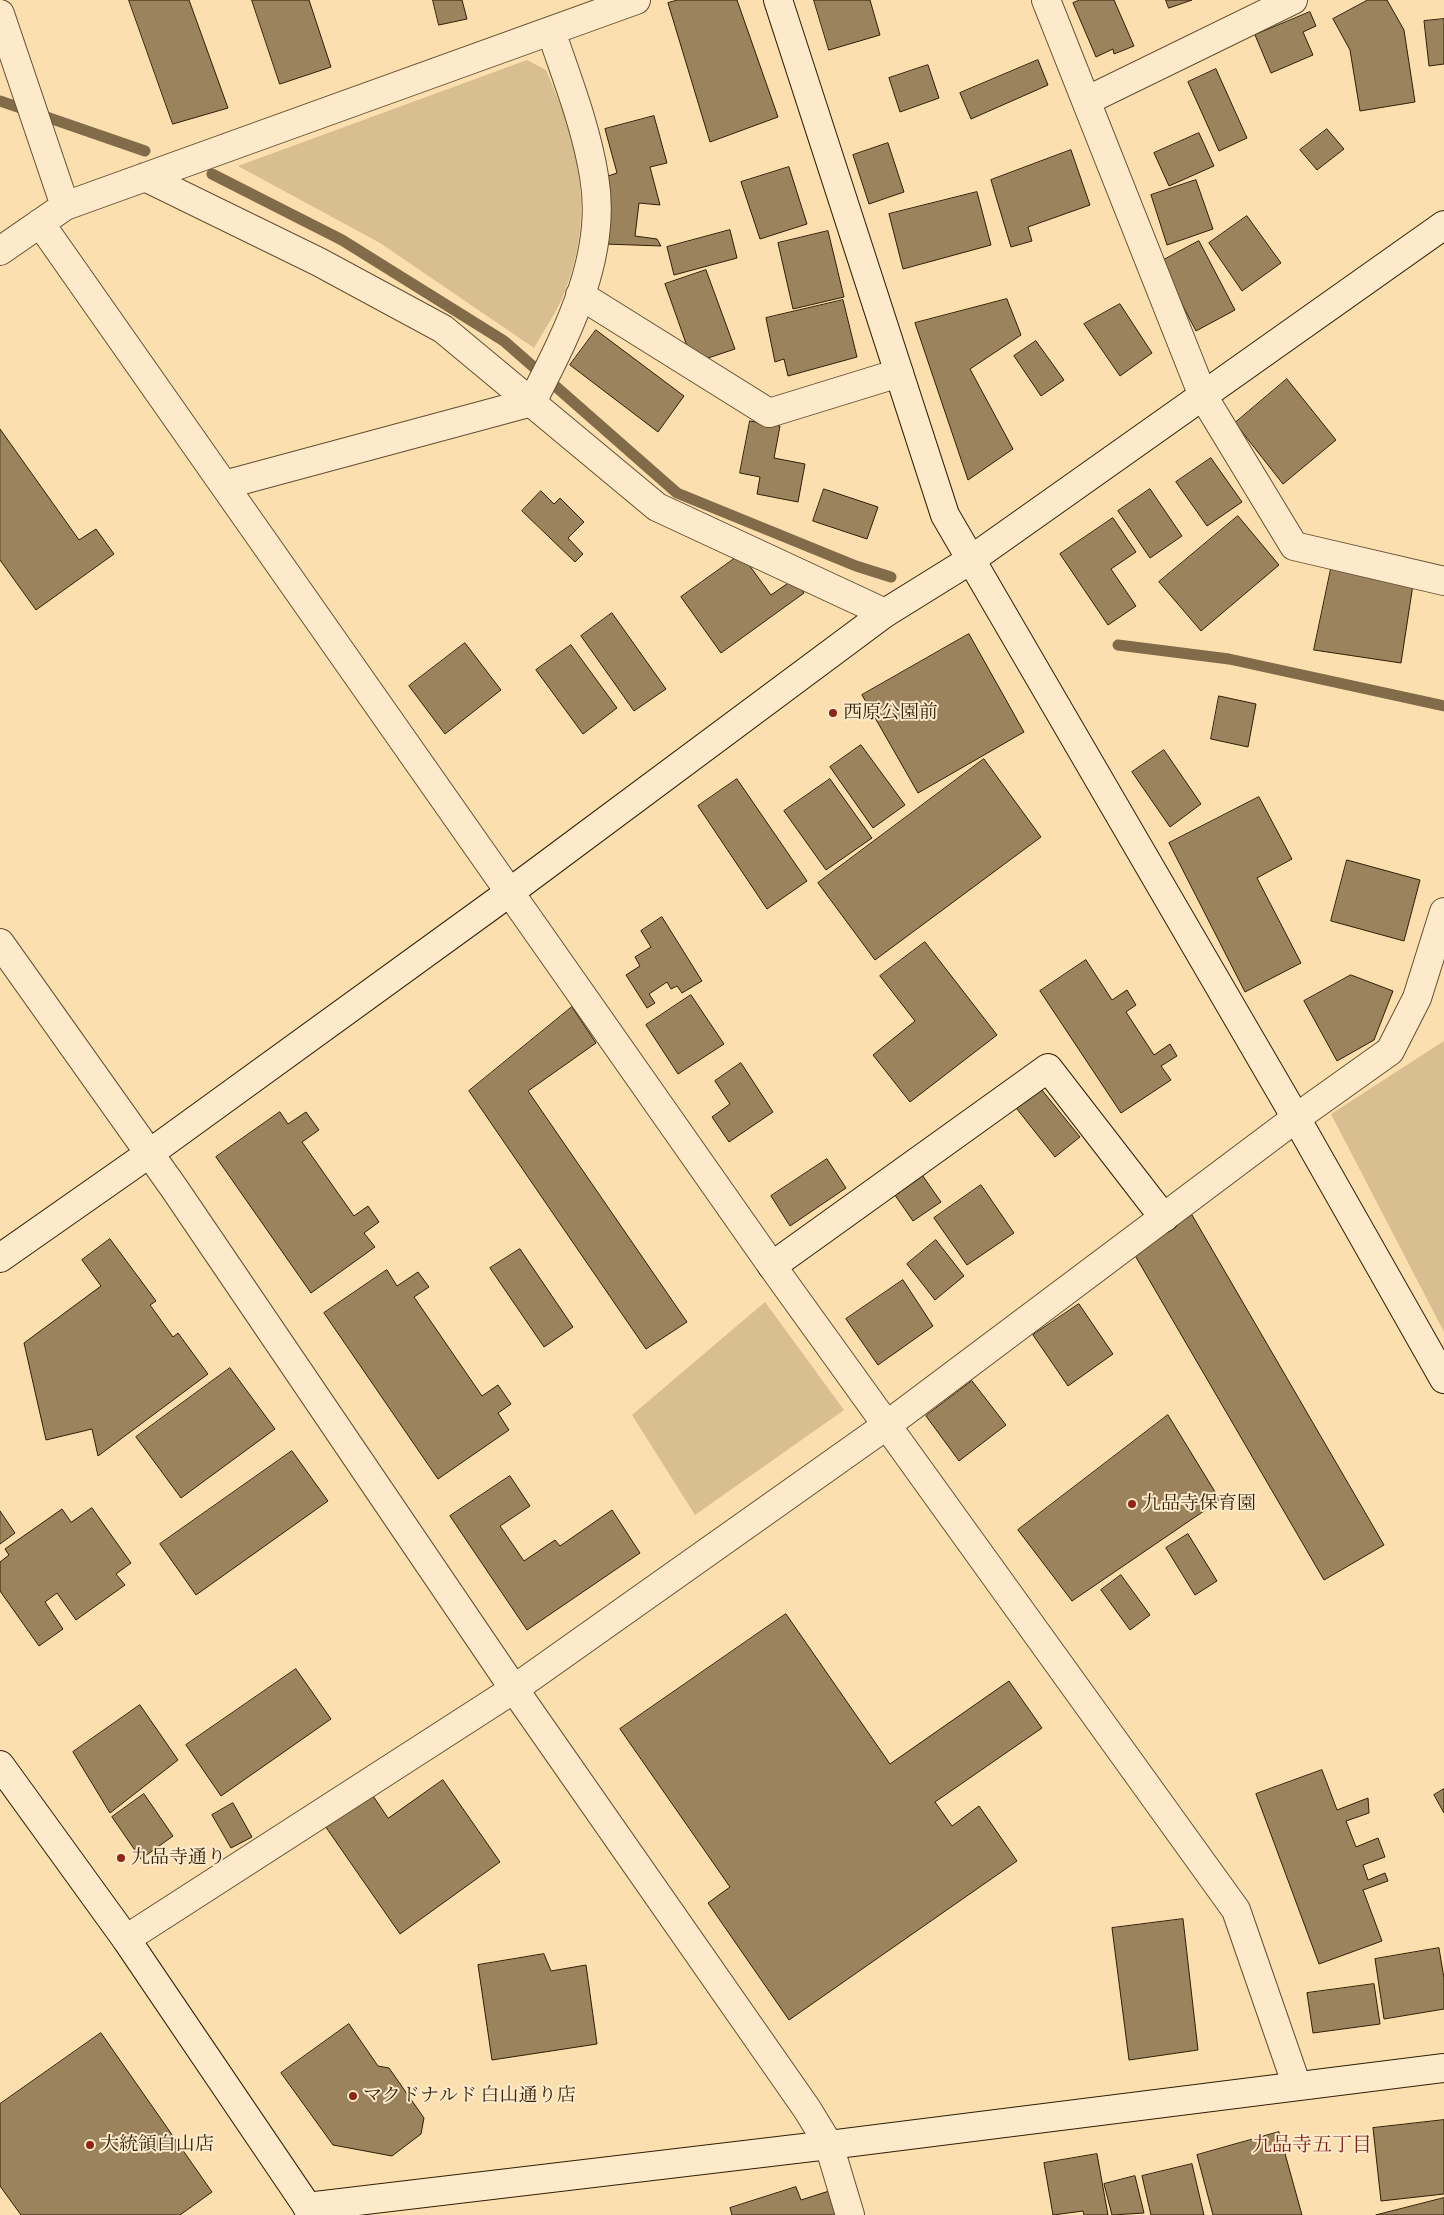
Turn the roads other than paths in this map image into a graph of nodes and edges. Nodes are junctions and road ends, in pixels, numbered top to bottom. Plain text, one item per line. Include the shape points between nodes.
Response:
1 (636, 0) edge
2 (778, 0) edge
3 (1046, 0) edge
4 (1293, 0) edge
5 (0, 14) edge
6 (550, 31) junction
7 (1086, 101) junction
8 (145, 177) junction
9 (65, 206) junction
10 (40, 223) junction
11 (1444, 225) edge
12 (0, 251) edge
13 (580, 295) junction
14 (898, 373) junction
15 (1203, 396) junction
16 (532, 402) junction
17 (224, 485) junction
18 (972, 559) junction
19 (1444, 581) edge
20 (885, 613) junction
21 (510, 892) junction
22 (1444, 912) edge
23 (0, 943) edge
24 (1296, 1118) junction
25 (150, 1153) junction
26 (1164, 1218) junction
27 (0, 1258) edge
28 (772, 1266) junction
29 (1444, 1379) edge
30 (887, 1425) junction
31 (514, 1688) junction
32 (0, 1765) edge
33 (126, 1939) junction
34 (1444, 2068) edge
35 (1297, 2086) junction
36 (829, 2145) junction
37 (305, 2212) edge
38 (850, 2215) edge

1 - 6 street
2 - 14 street
3 - 7 street
4 - 7 street
5 - 9 street
6 - 8 street
6 - 13 street via 583,128 594,178 597,223 588,276
7 - 15 street
8 - 9 street
8 - 16 street via 319,262 443,329
9 - 10 street
10 - 12 street
10 - 17 street
11 - 15 street
13 - 14 street via 769,413
13 - 16 street via 554,360
14 - 18 street via 945,515
15 - 18 street
15 - 19 street via 1294,546
16 - 17 street
16 - 20 street via 657,507
17 - 21 street
18 - 20 street
18 - 24 street
20 - 21 street
21 - 25 street
21 - 28 street
22 - 24 street via 1417,998 1390,1051
23 - 25 street
24 - 26 street
24 - 29 street
25 - 27 street
25 - 31 street
26 - 28 street via 1048,1068
26 - 30 street
28 - 30 street
30 - 31 street
30 - 35 street via 1236,1910
31 - 33 street
31 - 36 street
32 - 33 street
33 - 37 street
34 - 35 street
35 - 36 street
36 - 37 street
36 - 38 street

